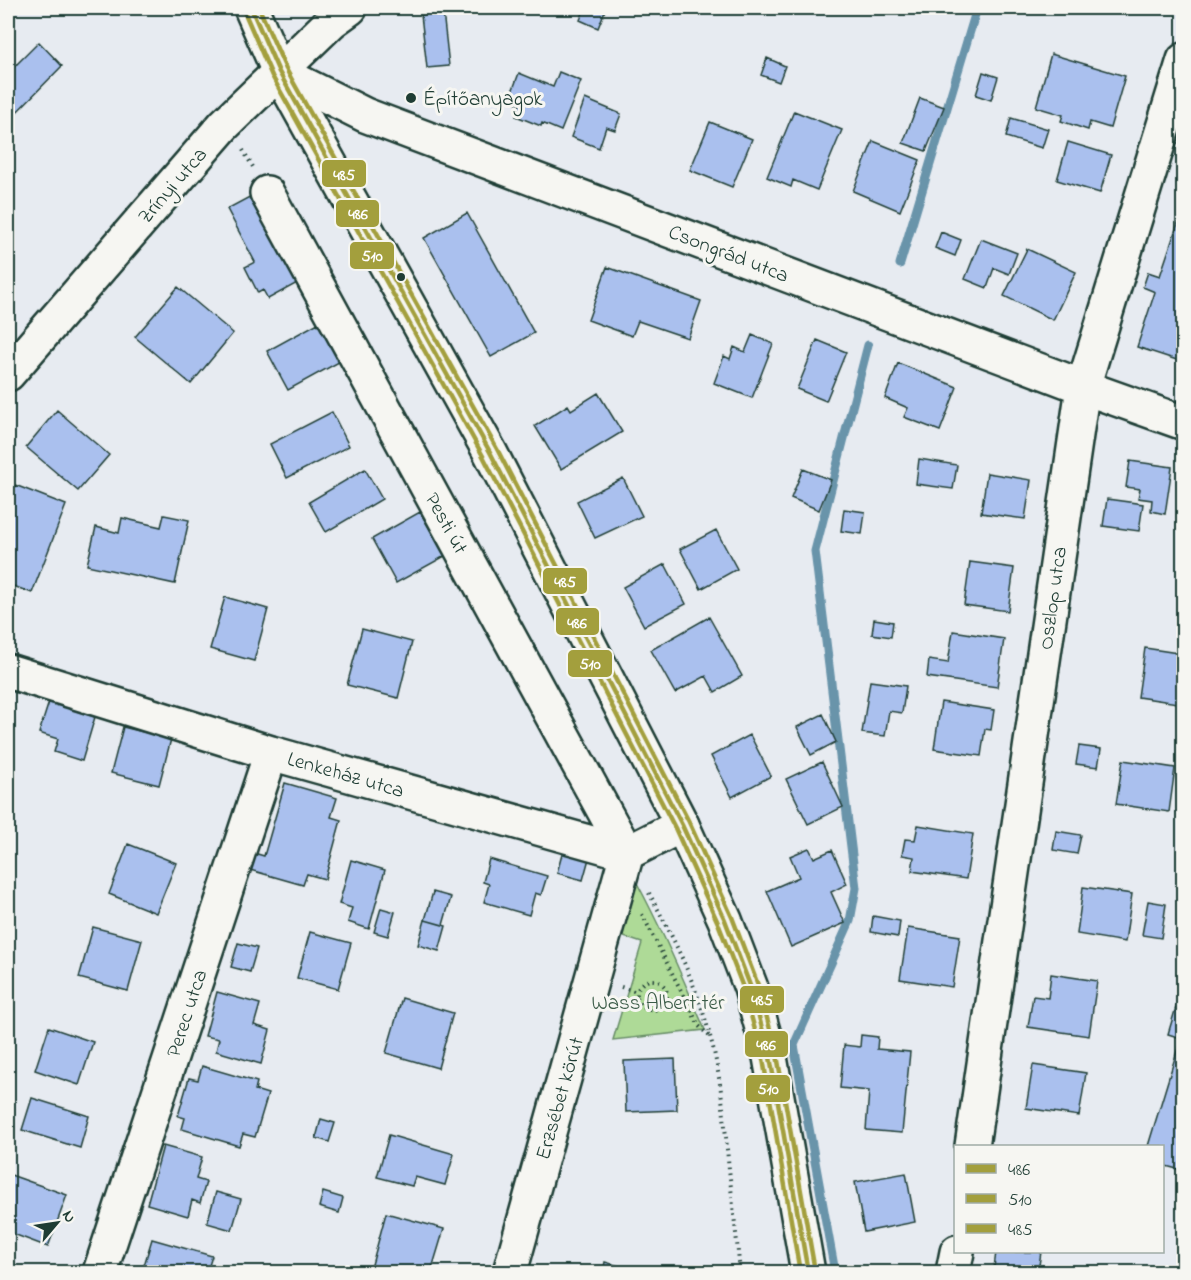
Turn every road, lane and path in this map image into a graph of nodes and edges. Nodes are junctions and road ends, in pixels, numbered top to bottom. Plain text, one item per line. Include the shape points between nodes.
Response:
1 (251, 8) edge
2 (350, 8) edge
3 (1184, 60) edge
4 (279, 72) junction
5 (243, 149) dead end
6 (267, 193) joint
7 (8, 374) edge
8 (1083, 387) junction
9 (1184, 423) edge
10 (8, 671) edge
11 (272, 753) junction
12 (682, 825) junction
13 (624, 863) junction
14 (637, 999) joint
15 (711, 1039) junction
16 (972, 1145) edge
17 (957, 1253) edge
18 (100, 1272) edge
19 (510, 1272) edge
20 (740, 1272) edge
21 (808, 1272) edge
22 (953, 1272) edge

1 - 4 street
2 - 4 street, Zrínyi utca
3 - 8 street, Oszlop utca
4 - 7 street, Zrínyi utca via 224,125
4 - 8 street, Csongrád utca via 365,115
4 - 12 street via 490,452
5 - 6 path
6 - 13 street, Pesti út
8 - 9 street, Csongrád utca
8 - 16 street, Oszlop utca
10 - 11 street, Lenkeház utca
11 - 13 street, Lenkeház utca
11 - 18 street, Perec utca
12 - 13 street
12 - 21 street via 751,988 770,1058
13 - 15 path via 699,1026
13 - 15 path via 663,918 690,976
13 - 19 street, Erzsébet körút
14 - 14 path via 641,1006 656,1010 663,1005 666,990 661,984 646,981 640,985
15 - 20 path via 723,1109
17 - 22 street

